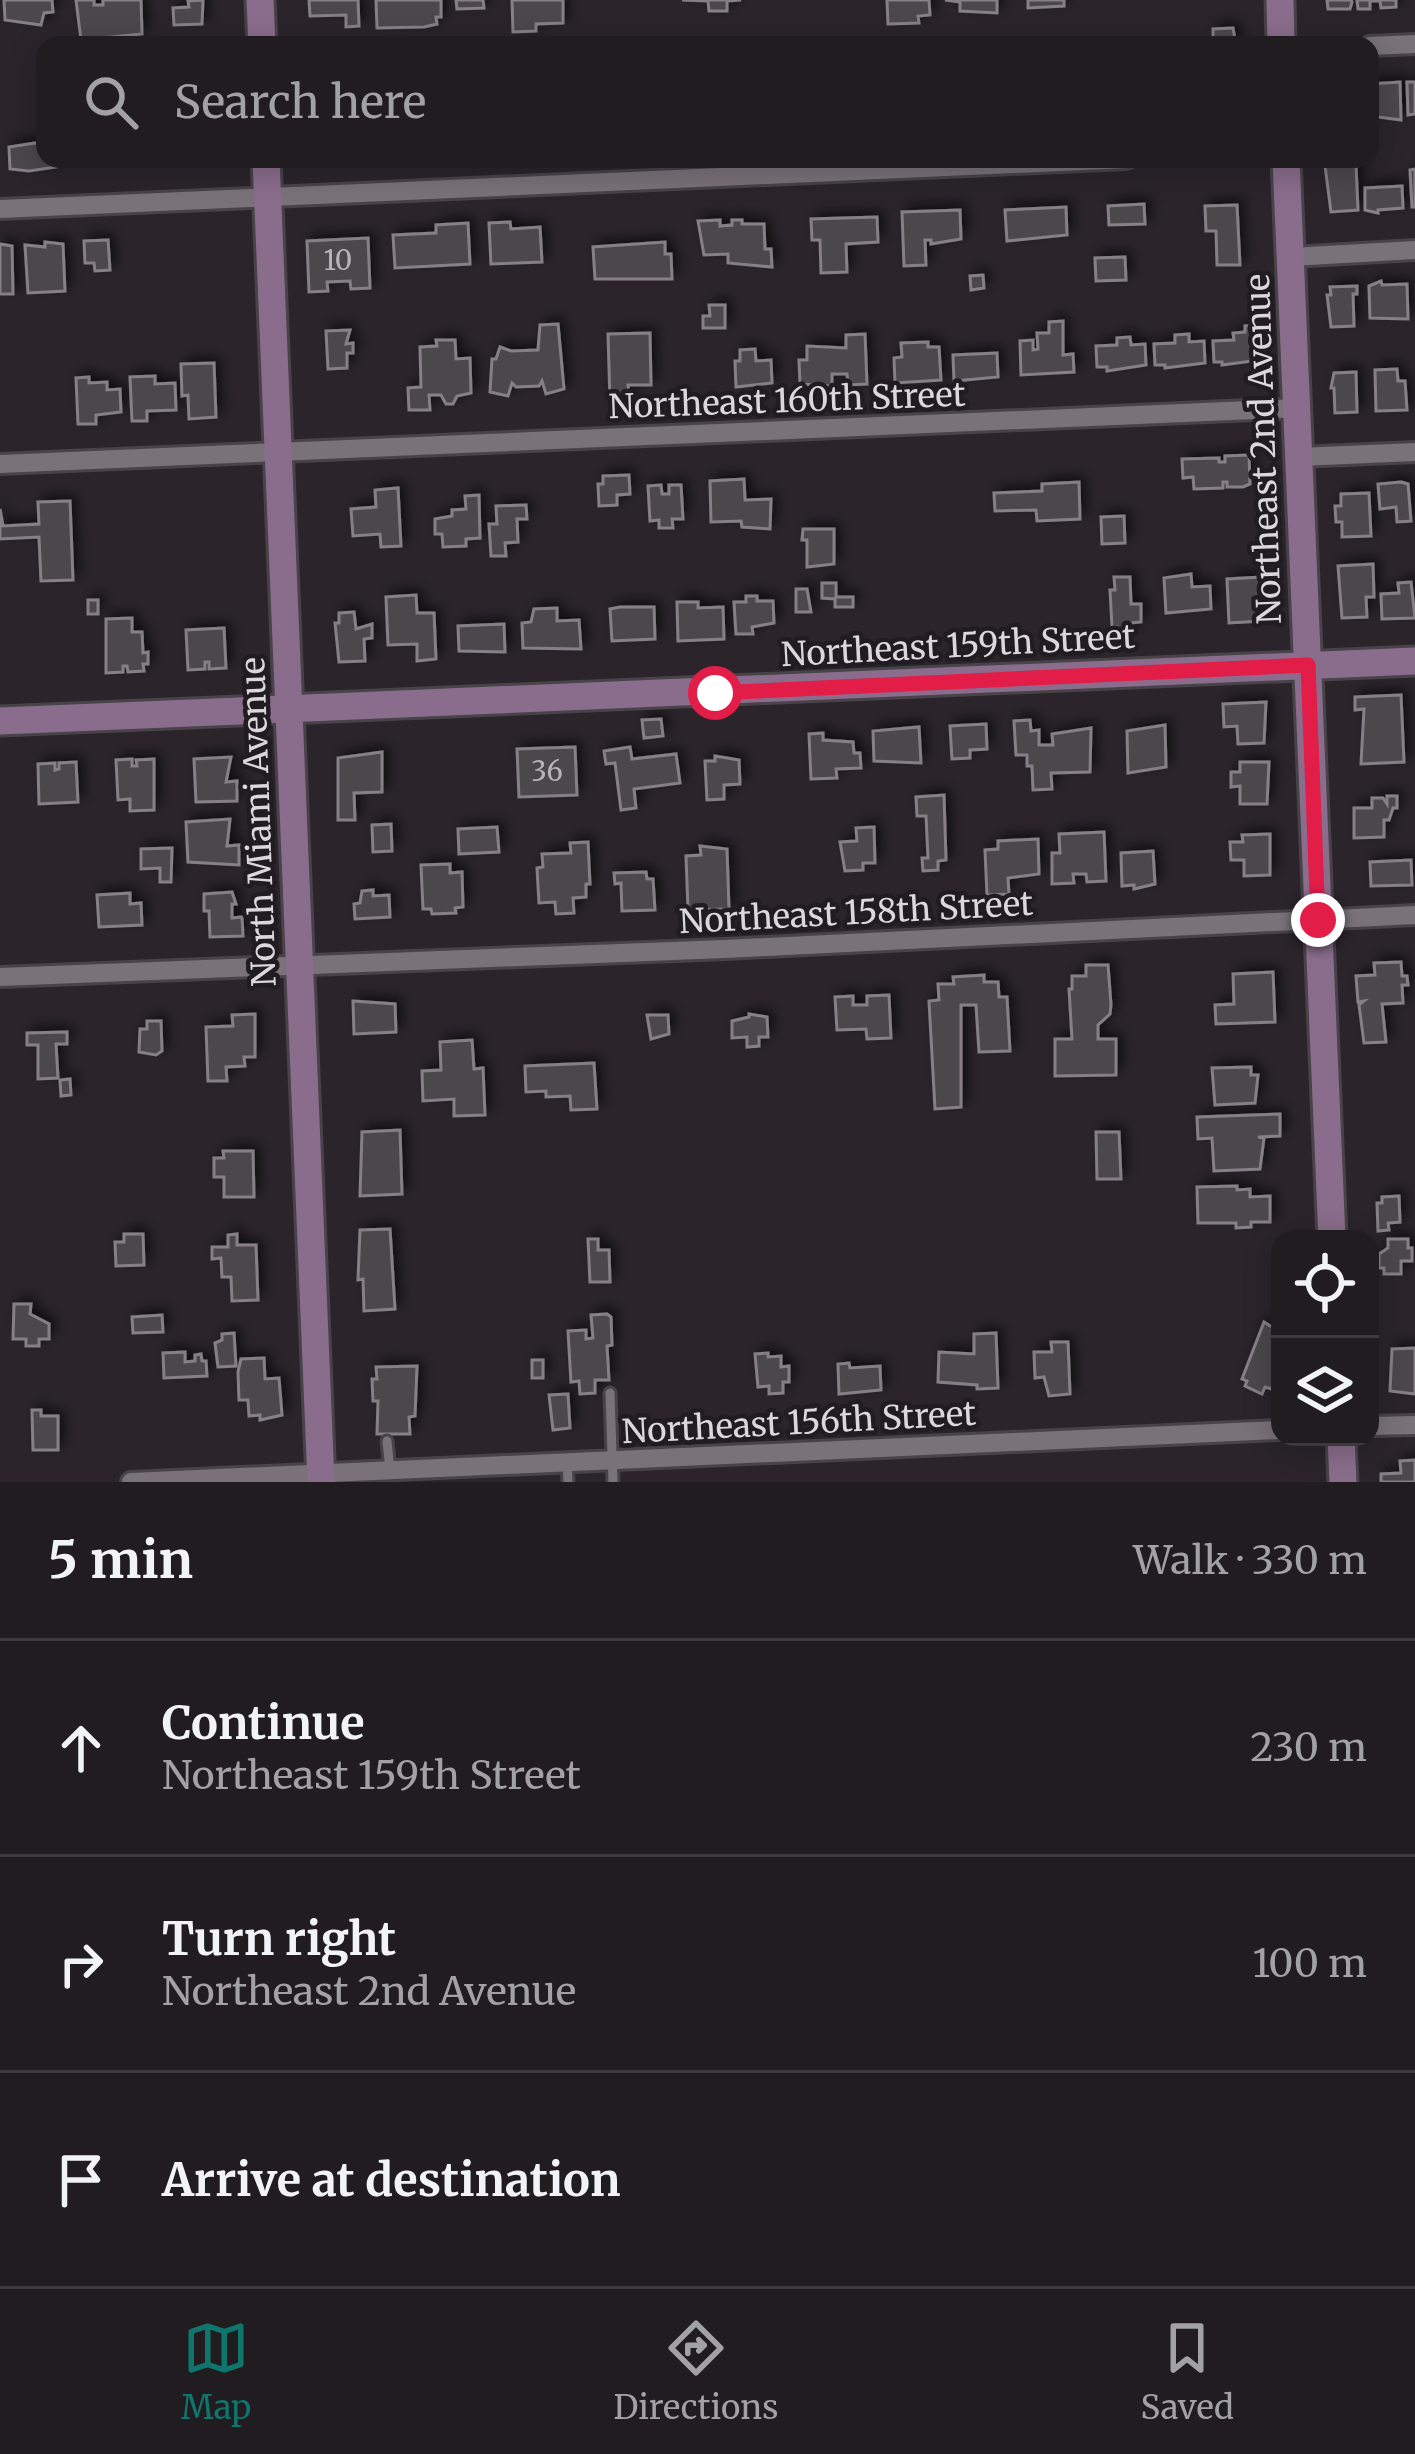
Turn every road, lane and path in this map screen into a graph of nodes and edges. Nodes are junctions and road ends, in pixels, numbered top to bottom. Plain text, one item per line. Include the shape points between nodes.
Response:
1 (260, 0) edge
2 (1280, 0) edge
3 (262, 36) edge
4 (1281, 36) edge
5 (1415, 44) edge
6 (1379, 46) edge
7 (266, 168) edge
8 (912, 168) edge
9 (1286, 168) edge
10 (268, 195) junction
11 (0, 209) edge
12 (1415, 250) edge
13 (1291, 257) junction
14 (1298, 408) junction
15 (279, 452) junction
16 (1415, 452) edge
17 (1300, 458) junction
18 (0, 464) edge
19 (1415, 661) edge
20 (1308, 665) junction
21 (290, 709) junction
22 (0, 721) edge
23 (1415, 915) edge
24 (1318, 920) junction
25 (300, 964) junction
26 (0, 977) edge
27 (1332, 1230) edge
28 (610, 1393) dead end
29 (1415, 1425) edge
30 (1379, 1426) edge
31 (1271, 1430) edge
32 (387, 1441) dead end
33 (1341, 1446) edge
34 (615, 1460) junction
35 (390, 1470) junction
36 (567, 1472) edge
37 (321, 1478) edge
38 (130, 1482) edge
39 (613, 1482) edge
40 (1343, 1482) edge

1 - 3 street
2 - 4 street
5 - 6 street
7 - 10 street, North Miami Avenue
8 - 10 street
9 - 13 street, Northeast 2nd Avenue
10 - 11 street
10 - 15 street, North Miami Avenue
12 - 13 street
13 - 14 street, Northeast 2nd Avenue
14 - 15 street, Northeast 160th Street
14 - 17 street, Northeast 2nd Avenue
15 - 18 street, Northeast 160th Street
15 - 21 street, North Miami Avenue
16 - 17 street
17 - 20 street, Northeast 2nd Avenue
19 - 20 street, Northeast 159th Street
20 - 21 street, Northeast 159th Street
20 - 24 street, Northeast 2nd Avenue
21 - 22 street, Northeast 159th Street
21 - 25 street, North Miami Avenue
23 - 24 street, Northeast 158th Street
24 - 25 street, Northeast 158th Street
24 - 27 street, Northeast 2nd Avenue
25 - 26 street, Northeast 158th Street
25 - 37 street, North Miami Avenue
28 - 34 lane
29 - 30 street
31 - 34 street, Northeast 156th Street
32 - 35 lane
33 - 40 street
34 - 36 street, Northeast 156th Street
34 - 39 lane
35 - 36 street, Northeast 156th Street
35 - 37 street, Northeast 156th Street
37 - 38 street, Northeast 156th Street

